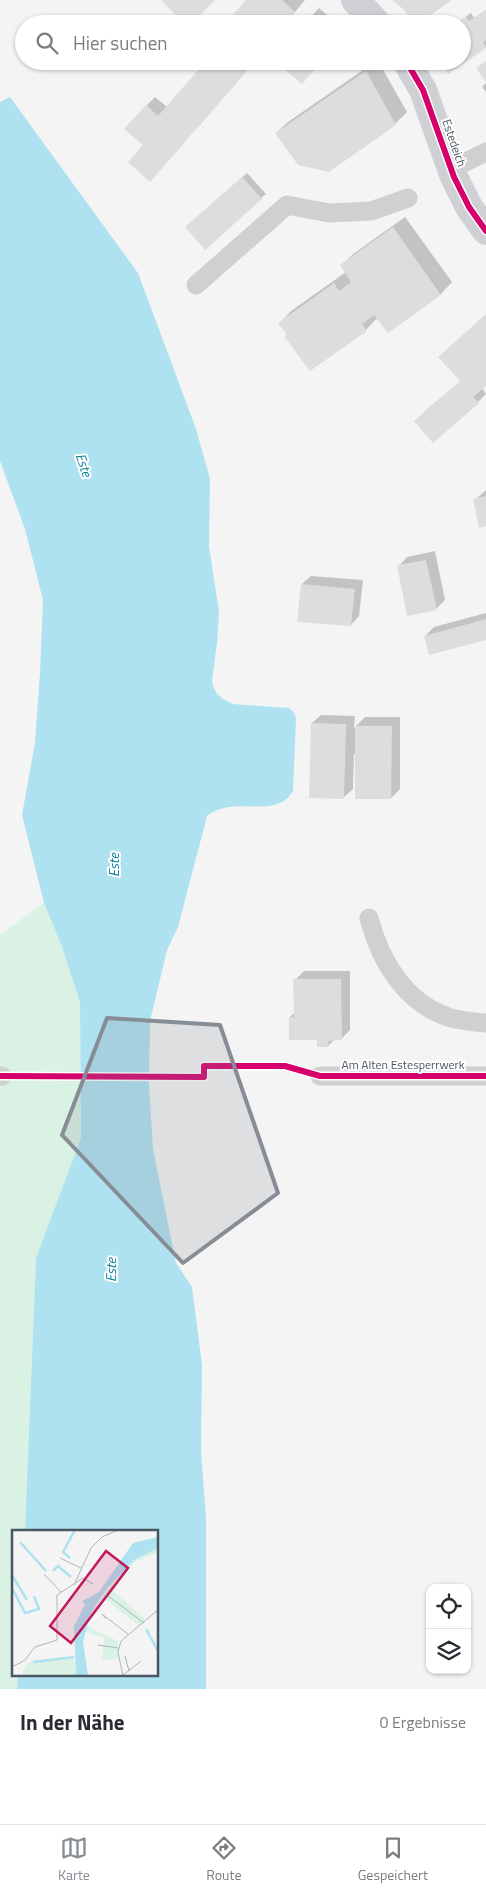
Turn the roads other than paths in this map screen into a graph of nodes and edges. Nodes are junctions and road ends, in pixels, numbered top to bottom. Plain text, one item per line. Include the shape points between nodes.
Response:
1 (355, 0) edge
2 (369, 15) edge
3 (411, 70) edge
4 (486, 152) edge
5 (451, 169) junction
6 (408, 198) dead end
7 (486, 230) edge
8 (196, 285) dead end
9 (369, 918) dead end
10 (486, 1024) edge
11 (320, 1076) dead end
12 (486, 1076) edge

1 - 2 street
3 - 5 street, Estedeich via 423,90
4 - 5 lane
5 - 7 street, Estedeich via 469,207
6 - 8 lane via 371,211 329,212 286,205
9 - 10 lane via 384,961 416,999 447,1017
11 - 12 lane, Am Alten Estesperrwerk

